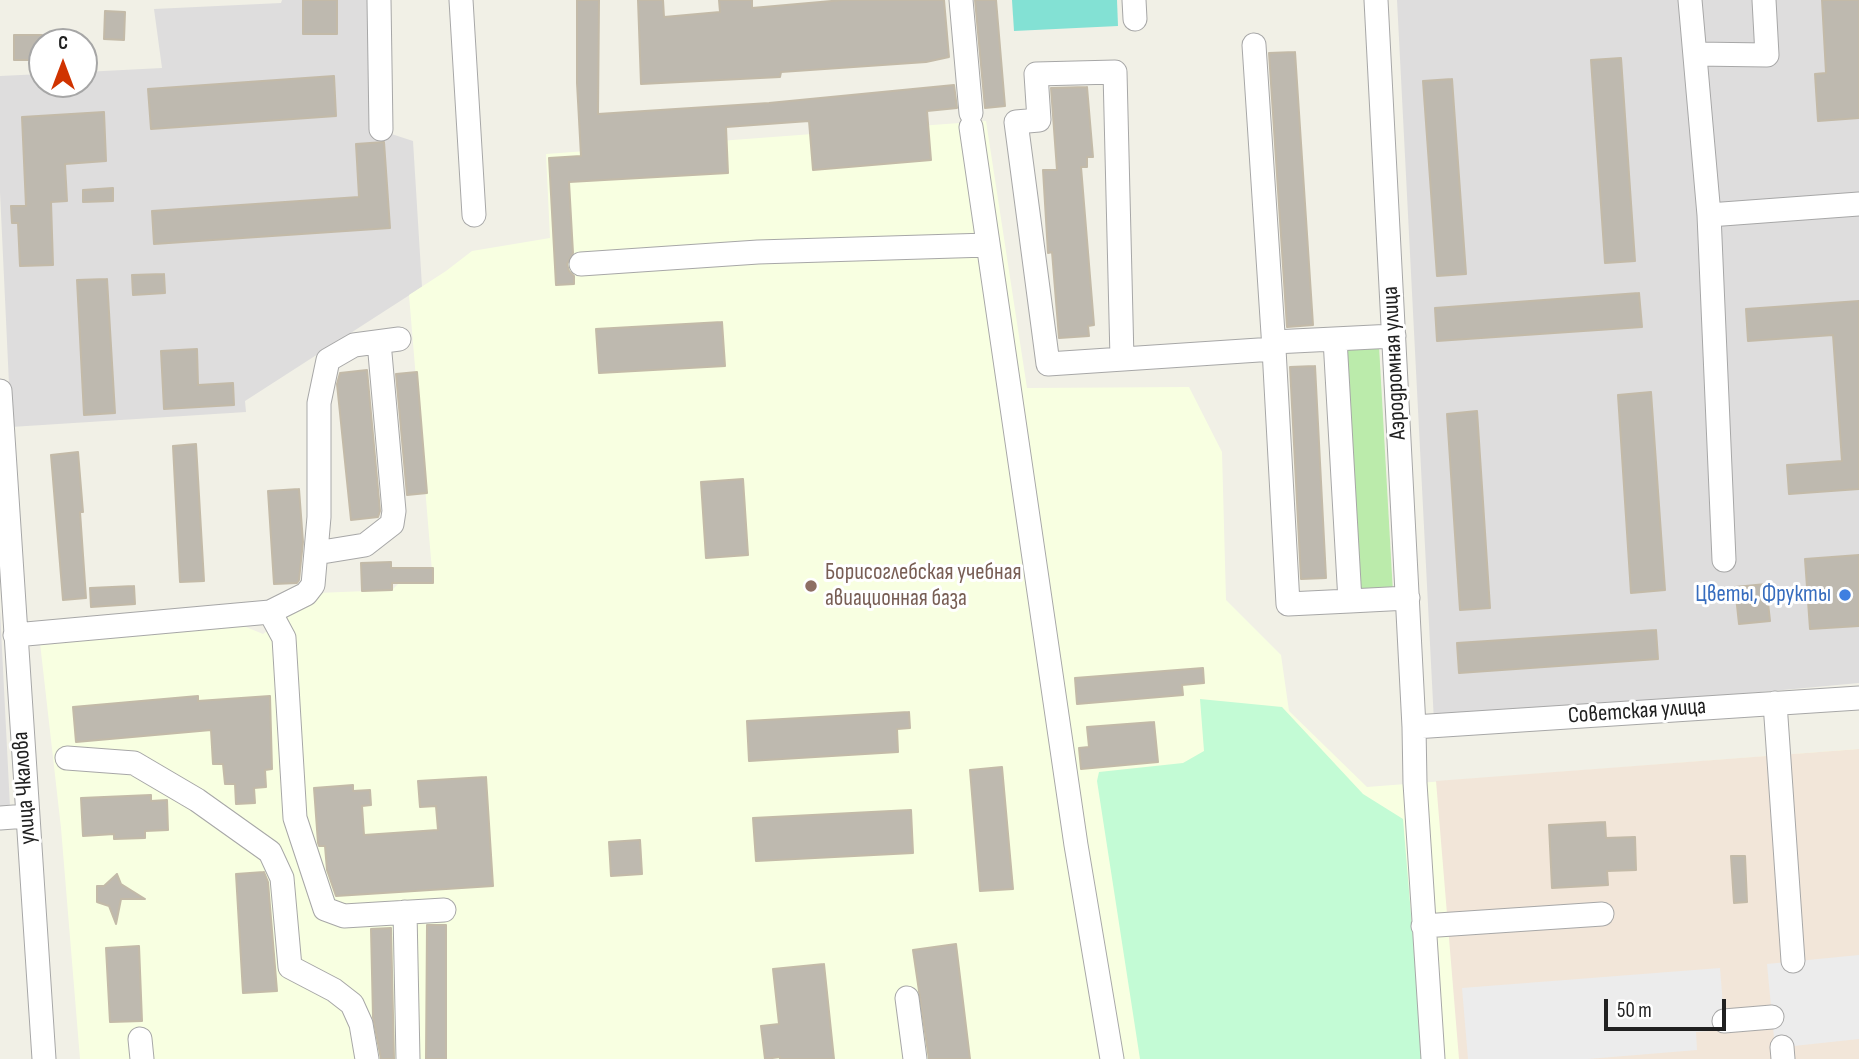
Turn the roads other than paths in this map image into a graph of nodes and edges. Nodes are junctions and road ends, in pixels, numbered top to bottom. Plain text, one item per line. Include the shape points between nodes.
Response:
1 (379, 0) edge
2 (461, 0) edge
3 (961, 0) edge
4 (1376, 0) edge
5 (1689, 0) edge
6 (1764, 0) edge
7 (1254, 45) dead end
8 (1696, 54) junction
9 (381, 129) dead end
10 (1859, 204) edge
11 (474, 215) dead end
12 (1709, 215) junction
13 (988, 245) junction
14 (581, 264) dead end
15 (1394, 336) junction
16 (1335, 339) junction
17 (1274, 346) junction
18 (1122, 359) junction
19 (0, 391) edge
20 (316, 554) junction
21 (1724, 560) dead end
22 (1408, 598) junction
23 (1350, 601) junction
24 (270, 612) junction
25 (15, 635) junction
26 (1859, 698) edge
27 (1775, 703) junction
28 (1414, 727) junction
29 (67, 758) dead end
30 (27, 816) junction
31 (0, 818) edge
32 (444, 910) dead end
33 (405, 912) junction
34 (1602, 914) dead end
35 (1423, 926) junction
36 (1793, 961) dead end
37 (907, 998) dead end
38 (1772, 1017) dead end
39 (1724, 1021) dead end
40 (44, 1059) edge
41 (367, 1059) edge
42 (408, 1059) edge
43 (915, 1059) edge
44 (1112, 1059) edge
45 (1433, 1059) edge

1 - 9 street
2 - 11 street
3 - 13 street
4 - 15 street, Аэродромная улица
5 - 8 street
6 - 8 street via 1767,55
7 - 17 street
8 - 12 street
10 - 12 street
12 - 21 street
13 - 14 street via 758,252
13 - 44 street
15 - 16 street
15 - 22 street, Аэродромная улица
16 - 17 street
16 - 23 street
17 - 18 street
17 - 23 street via 1288,604
18 - 18 street via 1048,364 1016,122 1039,120 1036,74 1115,72
19 - 25 street, улица Чкалова
20 - 20 street via 365,545 392,524 389,341 354,345 328,360 319,403
20 - 24 street via 313,585 306,594
22 - 23 street
22 - 28 street, Аэродромная улица
24 - 25 street
24 - 33 street via 284,638 295,818 325,909 344,916
25 - 30 street, улица Чкалова
26 - 27 street, Советская улица
27 - 28 street, Советская улица
27 - 36 street
28 - 35 street, Аэродромная улица
29 - 41 street via 134,763 197,800 270,852 282,878 290,967 352,1004
30 - 31 street
30 - 40 street, улица Чкалова
32 - 33 street
33 - 42 street
34 - 35 street
35 - 45 street, Аэродромная улица
37 - 43 street
38 - 39 street

